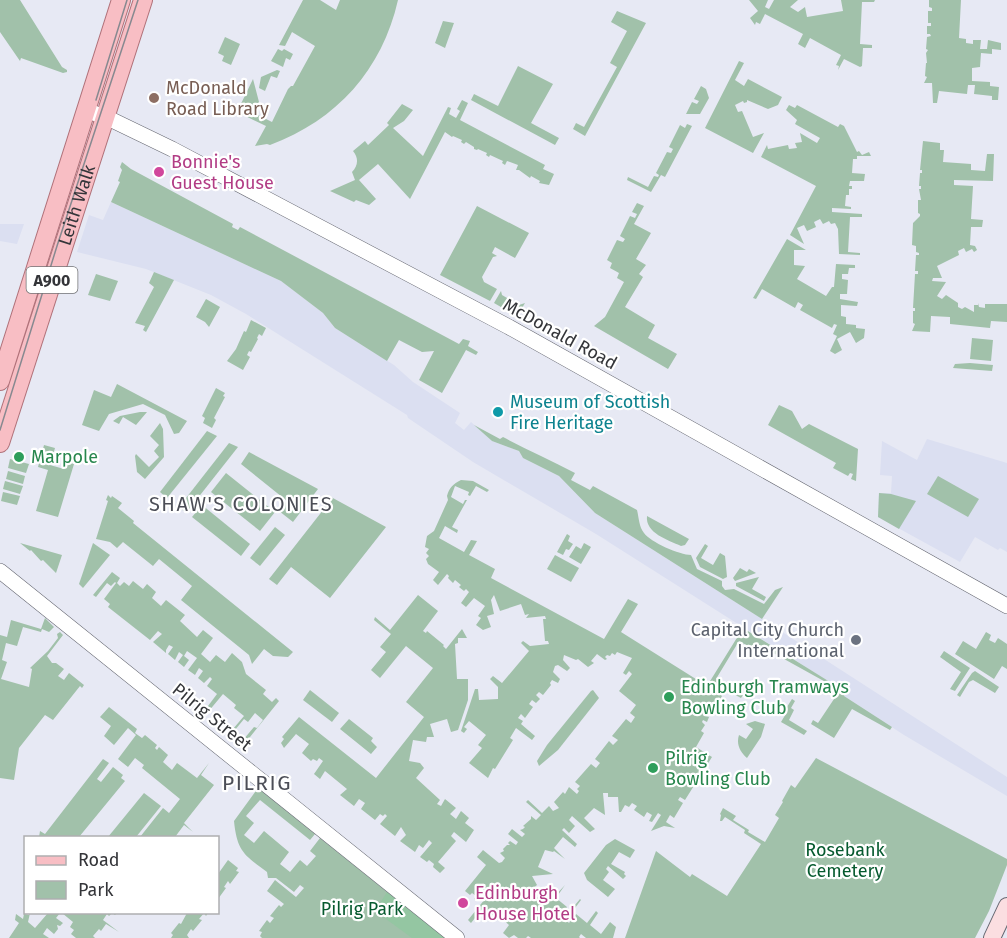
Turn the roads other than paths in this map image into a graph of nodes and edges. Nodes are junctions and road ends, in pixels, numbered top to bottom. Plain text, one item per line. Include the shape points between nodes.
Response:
1 (120, 0) edge
2 (143, 0) edge
3 (86, 110) junction
4 (106, 117) junction
5 (0, 381) edge
6 (0, 443) edge
7 (0, 571) edge
8 (1007, 606) edge
9 (1007, 906) edge
10 (457, 938) edge
11 (992, 938) edge

1 - 3 main road, Leith Walk / A900
2 - 4 main road, Leith Walk / A900
3 - 4 street, McDonald Road
3 - 5 main road, Leith Walk / A900
4 - 6 main road, Leith Walk / A900
4 - 8 street, McDonald Road via 515,330
7 - 10 street, Pilrig Street
9 - 11 main road

